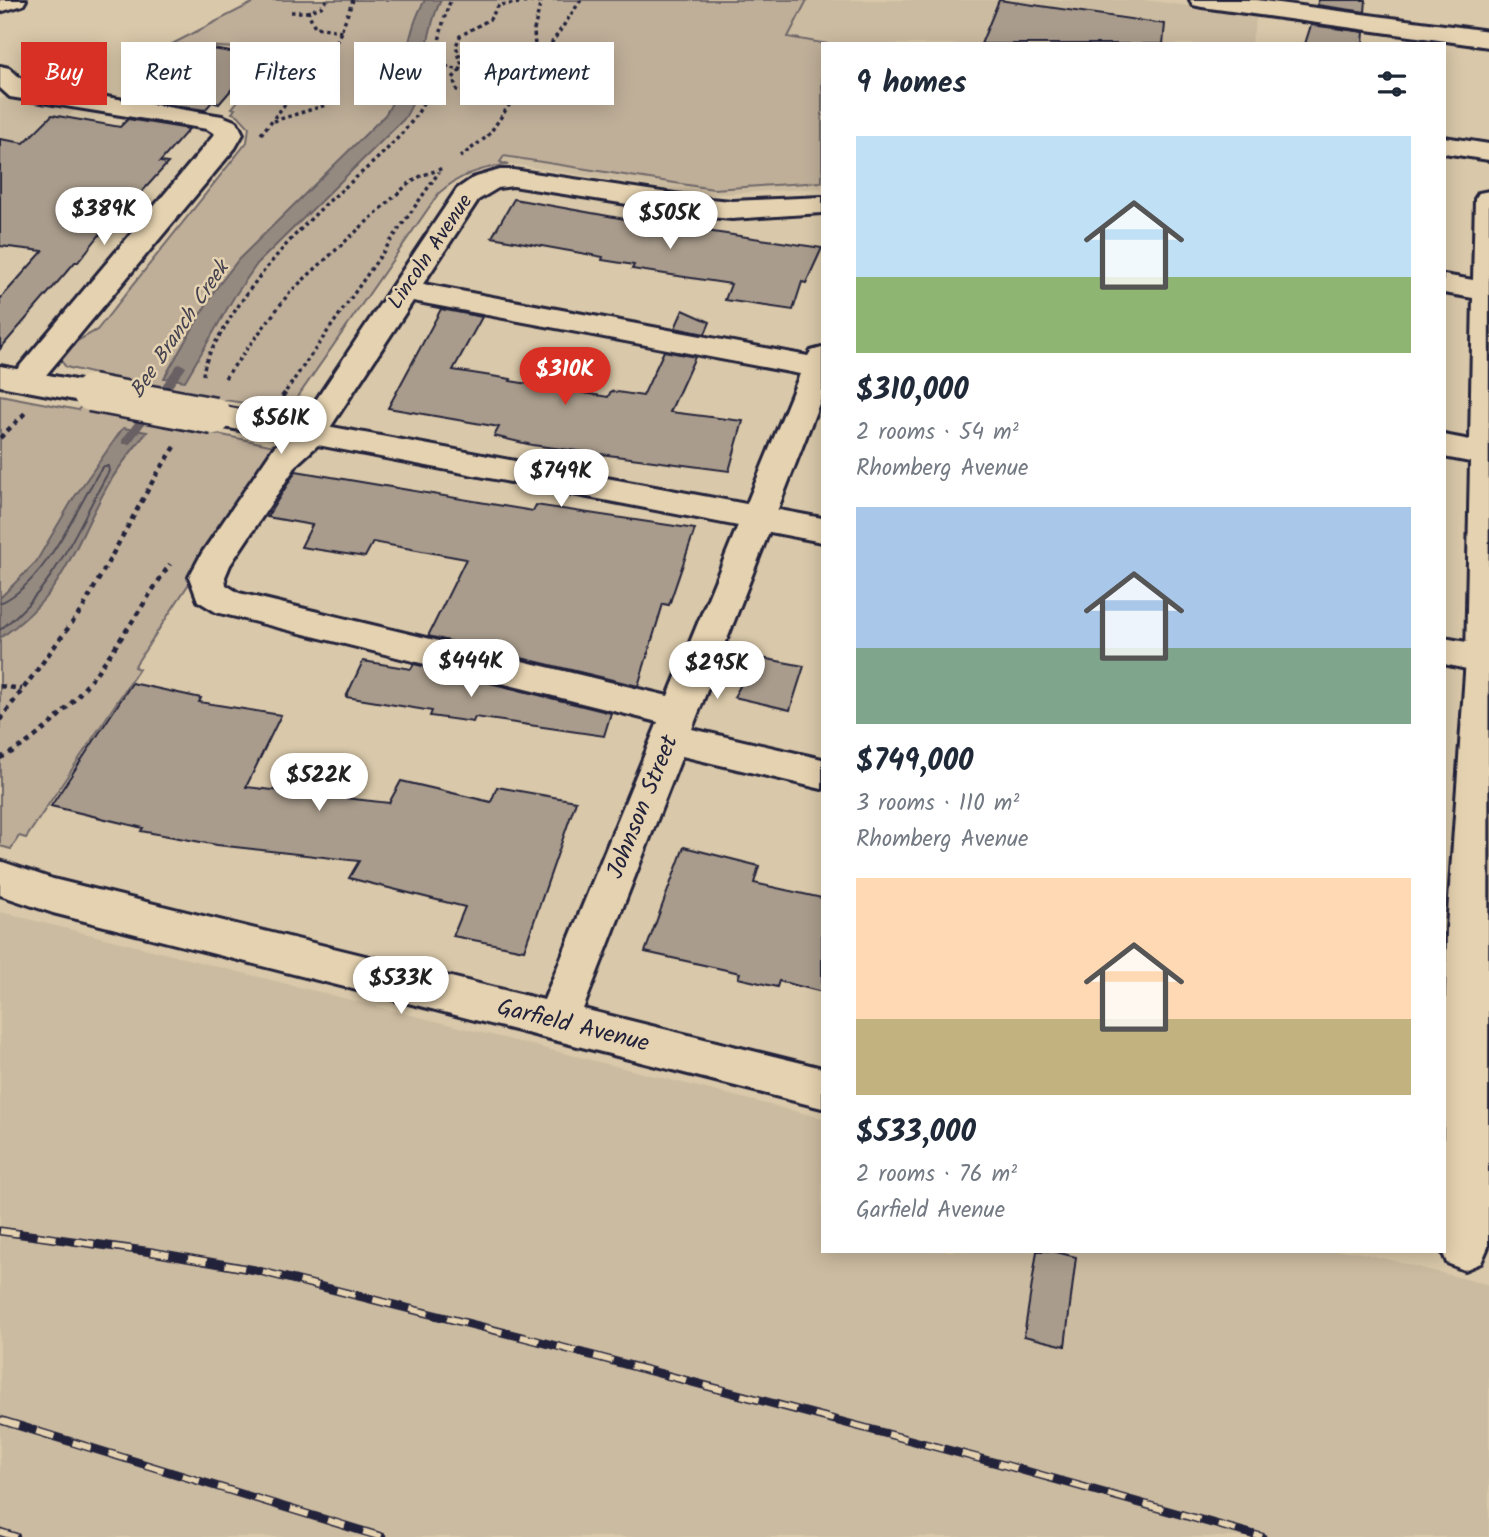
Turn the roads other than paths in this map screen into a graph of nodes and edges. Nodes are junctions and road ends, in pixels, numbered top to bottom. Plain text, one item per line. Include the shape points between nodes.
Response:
1 (14, 0) edge
2 (1202, 0) edge
3 (0, 5) edge
4 (1489, 38) edge
5 (0, 74) edge
6 (1446, 145) edge
7 (1489, 152) edge
8 (1489, 199) edge
9 (821, 205) edge
10 (1446, 285) edge
11 (405, 290) junction
12 (1488, 292) edge
13 (820, 363) edge
14 (19, 387) edge
15 (309, 435) junction
16 (1446, 446) edge
17 (1487, 454) edge
18 (759, 517) junction
19 (821, 530) edge
20 (1446, 651) edge
21 (1487, 659) edge
22 (675, 725) junction
23 (821, 774) edge
24 (0, 878) edge
25 (1467, 927) edge
26 (556, 1022) junction
27 (821, 1088) edge
28 (1466, 1247) edge

1 - 3 street
2 - 4 street
5 - 14 street via 19,91 213,122 227,128 229,134
6 - 7 street
8 - 12 street
9 - 11 street, Lincoln Avenue via 732,210 501,178 475,187 467,195
10 - 12 street
11 - 13 street
11 - 15 street, Lincoln Avenue
12 - 17 street
13 - 18 street, Johnson Street
14 - 15 street, bridge via 91,393
15 - 18 street
15 - 22 street, Lincoln Avenue via 286,454 214,562 207,585 210,592 218,598
16 - 17 street
17 - 21 street
18 - 19 street
18 - 22 street, Johnson Street
20 - 21 street
21 - 25 street
22 - 23 street
22 - 26 street, Johnson Street
24 - 26 street, Garfield Avenue via 53,896
25 - 28 street
26 - 27 street, Garfield Avenue

